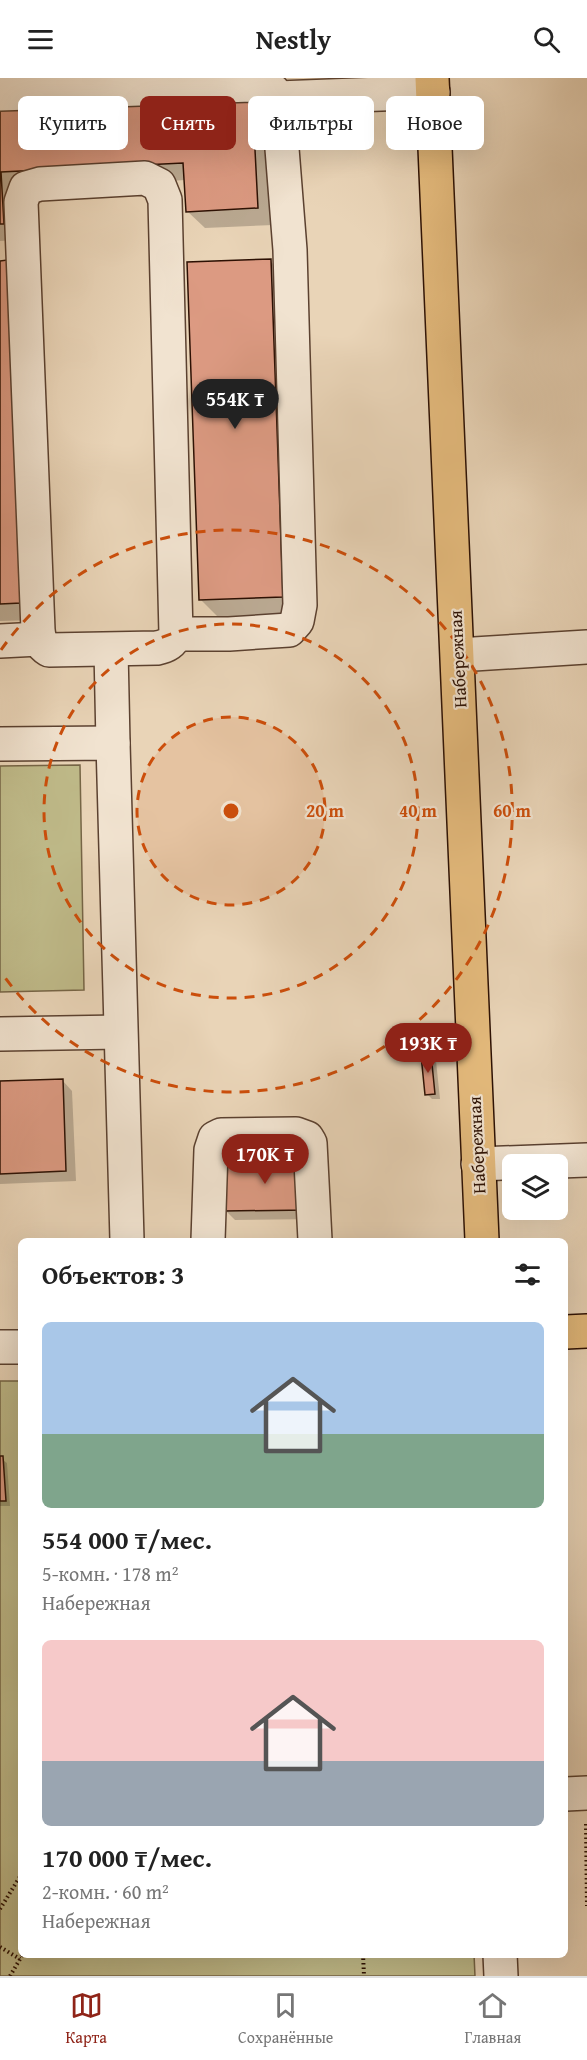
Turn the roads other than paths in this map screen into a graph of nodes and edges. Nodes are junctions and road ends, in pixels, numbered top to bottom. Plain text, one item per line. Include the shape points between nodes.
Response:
1 (433, 85) edge
2 (0, 94) edge
3 (277, 96) edge
4 (302, 96) edge
5 (282, 150) edge
6 (176, 634) junction
7 (39, 639) junction
8 (0, 641) edge
9 (587, 647) edge
10 (111, 650) junction
11 (458, 655) junction
12 (113, 743) junction
13 (0, 744) edge
14 (120, 1032) junction
15 (0, 1034) edge
16 (587, 1160) edge
17 (478, 1164) junction
18 (127, 1238) edge
19 (208, 1238) edge
20 (315, 1238) edge
21 (482, 1238) edge
22 (587, 1331) edge
23 (568, 1332) edge
24 (0, 1347) edge
25 (18, 1347) edge
26 (500, 1958) edge
27 (501, 1976) edge

1 - 4 street
1 - 11 main road, Набережная
2 - 3 street via 251,85 273,91
5 - 6 street via 290,250 300,605 297,621 289,630
6 - 7 street via 165,200 159,185 145,178 40,184 26,188 22,194
6 - 10 street via 165,646
7 - 8 street
7 - 10 street via 49,650
9 - 11 street
10 - 12 street
11 - 17 main road, Набережная
12 - 13 street
12 - 14 street
14 - 15 street
14 - 18 street
16 - 17 street
17 - 21 main road, Набережная
19 - 20 street via 211,1150 215,1138 296,1134 310,1143
22 - 23 main road
24 - 25 street
26 - 27 street

